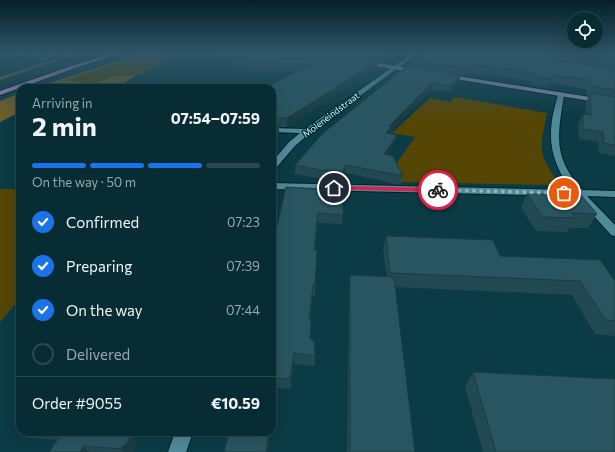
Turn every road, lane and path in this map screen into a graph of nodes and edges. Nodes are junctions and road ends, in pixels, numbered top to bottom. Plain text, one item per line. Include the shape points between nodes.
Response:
1 (37, 74) edge
2 (53, 74) edge
3 (386, 74) edge
4 (440, 75) edge
5 (25, 84) edge
6 (0, 86) edge
7 (16, 87) edge
8 (0, 93) edge
9 (561, 94) junction
10 (615, 102) edge
11 (276, 130) edge
12 (307, 131) junction
13 (276, 162) edge
14 (276, 186) edge
15 (580, 194) junction
16 (615, 194) edge
17 (615, 232) edge
18 (183, 436) edge
19 (177, 452) edge

1 - 6 main road
2 - 5 main road
3 - 12 street, Moleneindstraat
4 - 9 main road
7 - 8 main road
9 - 10 main road
9 - 15 street via 554,139 557,156 567,178
11 - 12 street
12 - 13 street, Moleneindstraat
14 - 15 street
15 - 16 street
15 - 17 street
18 - 19 street

